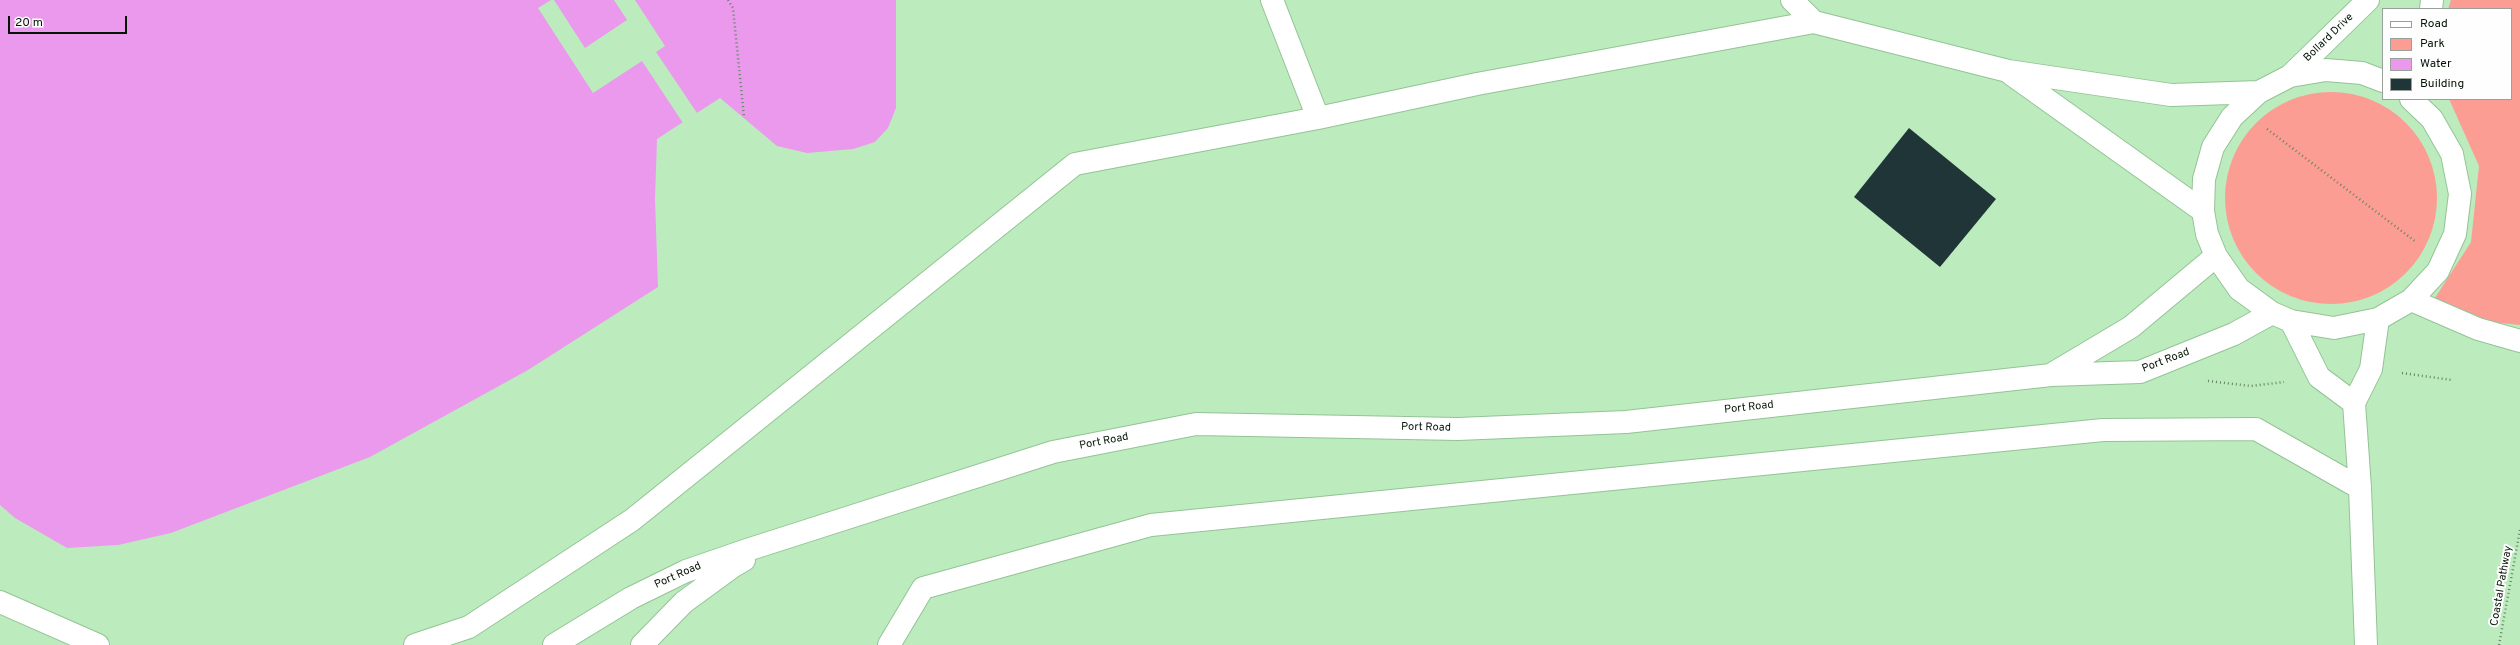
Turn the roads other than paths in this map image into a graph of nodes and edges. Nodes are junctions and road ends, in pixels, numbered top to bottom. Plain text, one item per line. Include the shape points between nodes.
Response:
1 (1272, 0) edge
2 (1792, 0) edge
3 (2368, 0) edge
4 (1814, 22) junction
5 (2008, 71) junction
6 (2290, 76) junction
7 (2382, 81) edge
8 (2259, 92) junction
9 (2412, 100) edge
10 (2431, 109) edge
11 (1318, 118) junction
12 (2203, 211) junction
13 (2216, 256) junction
14 (2411, 300) junction
15 (2281, 317) junction
16 (2378, 319) junction
17 (2520, 341) edge
18 (2051, 375) junction
19 (2354, 403) junction
20 (2360, 488) junction
21 (812, 528) junction
22 (0, 602) edge
23 (98, 645) edge
24 (416, 645) edge
25 (554, 645) edge
26 (642, 645) edge
27 (889, 645) edge
28 (2366, 645) edge

1 - 11 lane
2 - 4 lane
3 - 6 lane, Bollard Drive
4 - 5 lane
4 - 11 lane via 1477,84
5 - 8 lane via 2171,95
5 - 12 lane
6 - 7 lane via 2326,70 2362,73
6 - 8 lane
8 - 12 lane via 2232,117 2213,147 2204,179
9 - 10 lane
10 - 14 lane via 2452,154 2460,194 2455,234 2438,271
11 - 24 lane via 1074,164 632,520 469,627
12 - 13 lane via 2207,234
13 - 15 lane via 2239,289
13 - 18 lane, Port Road via 2131,327
14 - 16 lane
14 - 17 lane via 2478,329
15 - 16 lane via 2334,328
15 - 18 lane, Port Road via 2140,372
15 - 19 lane via 2318,377
16 - 19 lane via 2371,369
18 - 21 lane, Port Road via 1626,422 1458,428 1196,424 1053,452
19 - 20 lane
20 - 27 lane via 2256,429 2103,430 1151,524 923,588
20 - 28 lane
21 - 25 lane, Port Road via 686,571 631,598
21 - 26 lane, Port Road via 732,567 684,602
22 - 23 lane

